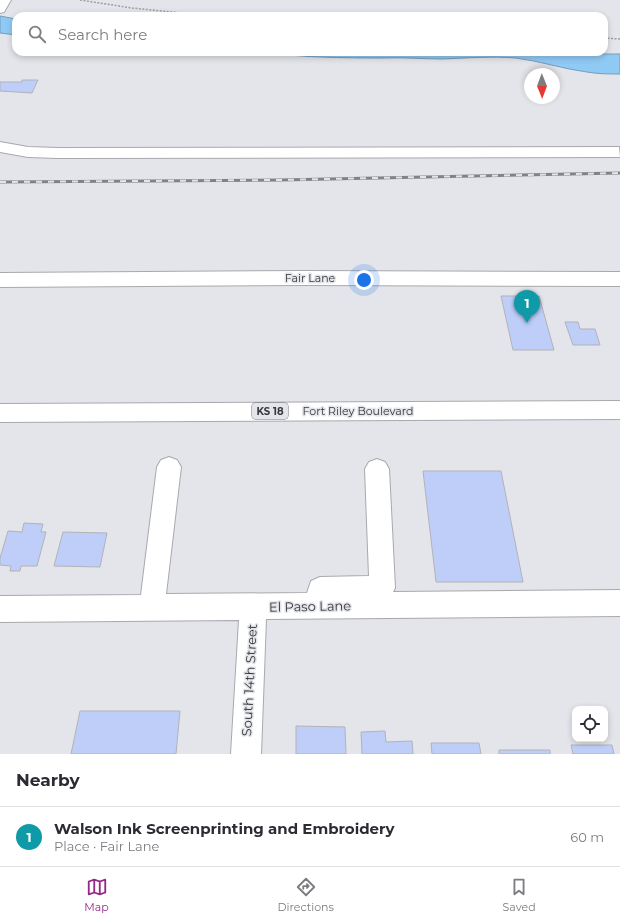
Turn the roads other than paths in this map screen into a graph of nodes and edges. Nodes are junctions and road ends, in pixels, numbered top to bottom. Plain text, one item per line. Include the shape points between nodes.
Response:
1 (5, 0) edge
2 (0, 10) edge
3 (0, 147) edge
4 (620, 153) edge
5 (620, 279) edge
6 (0, 280) edge
7 (620, 410) edge
8 (0, 413) edge
9 (169, 467) dead end
10 (377, 469) dead end
11 (620, 603) edge
12 (321, 606) junction
13 (152, 607) junction
14 (253, 607) junction
15 (0, 609) edge
16 (246, 754) edge

1 - 2 street
3 - 4 street via 28,152 74,153
5 - 6 street, Fair Lane
7 - 8 highway, Fort Riley Boulevard / KS 18
9 - 13 street
10 - 12 street via 382,588 320,590
11 - 12 street, El Paso Lane
12 - 14 street, El Paso Lane
13 - 14 street, El Paso Lane
13 - 15 street, El Paso Lane
14 - 16 street, South 14th Street

